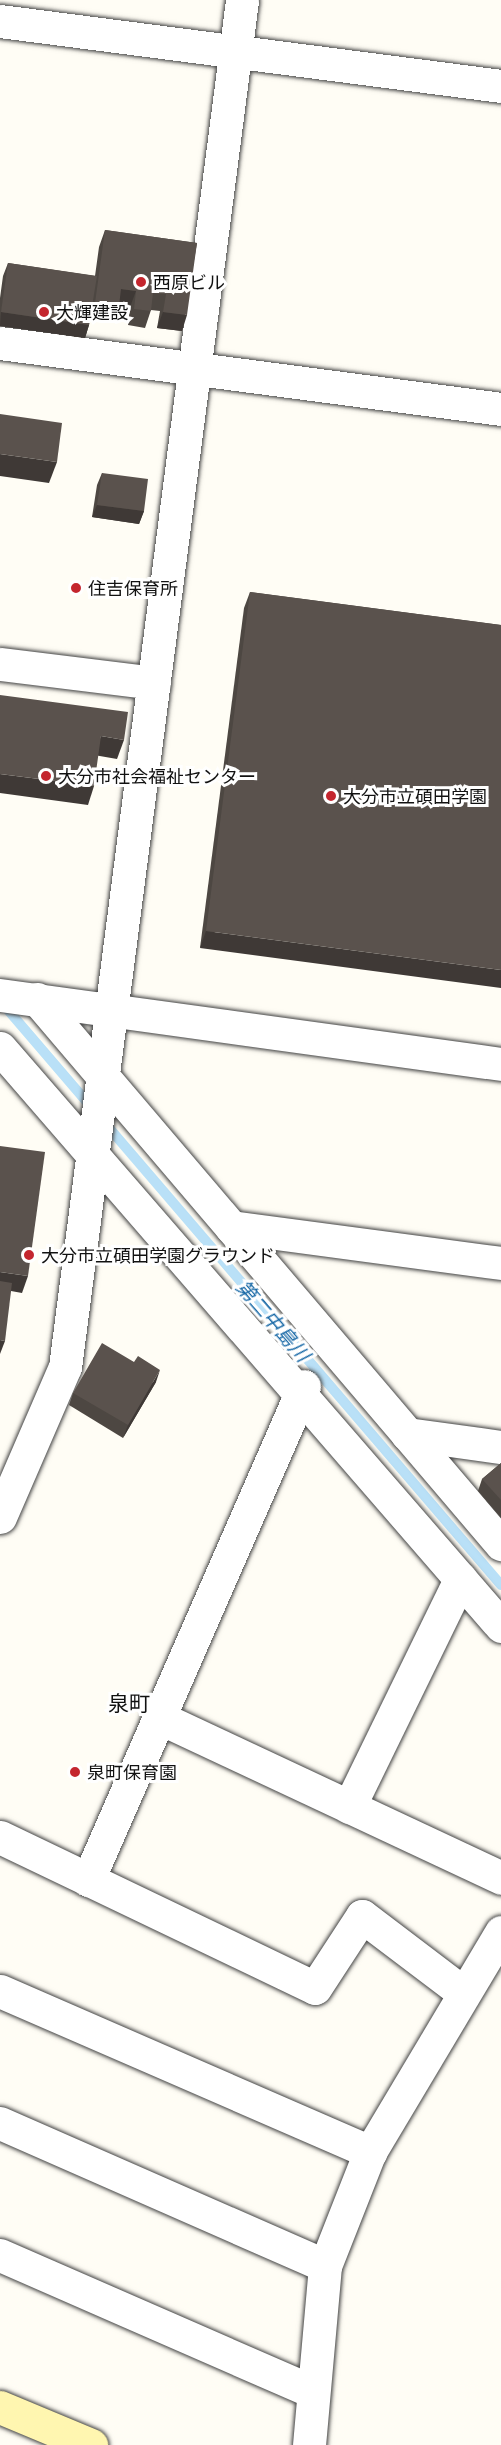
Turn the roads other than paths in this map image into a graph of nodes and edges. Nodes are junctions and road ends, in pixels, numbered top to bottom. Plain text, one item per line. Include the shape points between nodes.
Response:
1 (242, 0) edge
2 (0, 21) edge
3 (236, 51) junction
4 (501, 86) edge
5 (0, 343) edge
6 (194, 369) junction
7 (501, 409) edge
8 (0, 664) edge
9 (154, 683) junction
10 (19, 997) edge
11 (111, 1010) junction
12 (0, 1048) edge
13 (501, 1065) edge
14 (101, 1089) junction
15 (94, 1144) junction
16 (231, 1227) junction
17 (501, 1263) edge
18 (301, 1388) junction
19 (407, 1434) junction
20 (501, 1447) edge
21 (0, 1517) edge
22 (501, 1544) edge
23 (460, 1579) junction
24 (501, 1626) edge
25 (158, 1717) junction
26 (349, 1807) junction
27 (0, 1837) edge
28 (501, 1878) edge
29 (88, 1880) junction
30 (501, 1932) edge
31 (0, 1991) edge
32 (462, 1992) junction
33 (0, 2123) edge
34 (370, 2152) junction
35 (0, 2255) edge
36 (325, 2266) junction
37 (311, 2391) junction
38 (0, 2407) edge
39 (91, 2445) edge
40 (309, 2445) edge

1 - 3 street
2 - 3 street
3 - 4 street
3 - 6 street
5 - 6 street
6 - 7 street
6 - 9 street
8 - 9 street
9 - 11 street
10 - 11 street
10 - 14 street
11 - 13 street
11 - 14 street
12 - 15 street
14 - 15 street
14 - 16 street
15 - 18 street
15 - 21 street via 65,1367
16 - 17 street
16 - 19 street
18 - 23 street
18 - 25 street
19 - 20 street
19 - 22 street
23 - 24 street
23 - 26 street
25 - 26 street
25 - 29 street
26 - 28 street
27 - 29 street
29 - 32 street via 315,1988 362,1916
30 - 32 street
31 - 34 street
32 - 34 street
33 - 36 street
34 - 36 street
35 - 37 street
36 - 37 street
37 - 40 street
38 - 39 street

